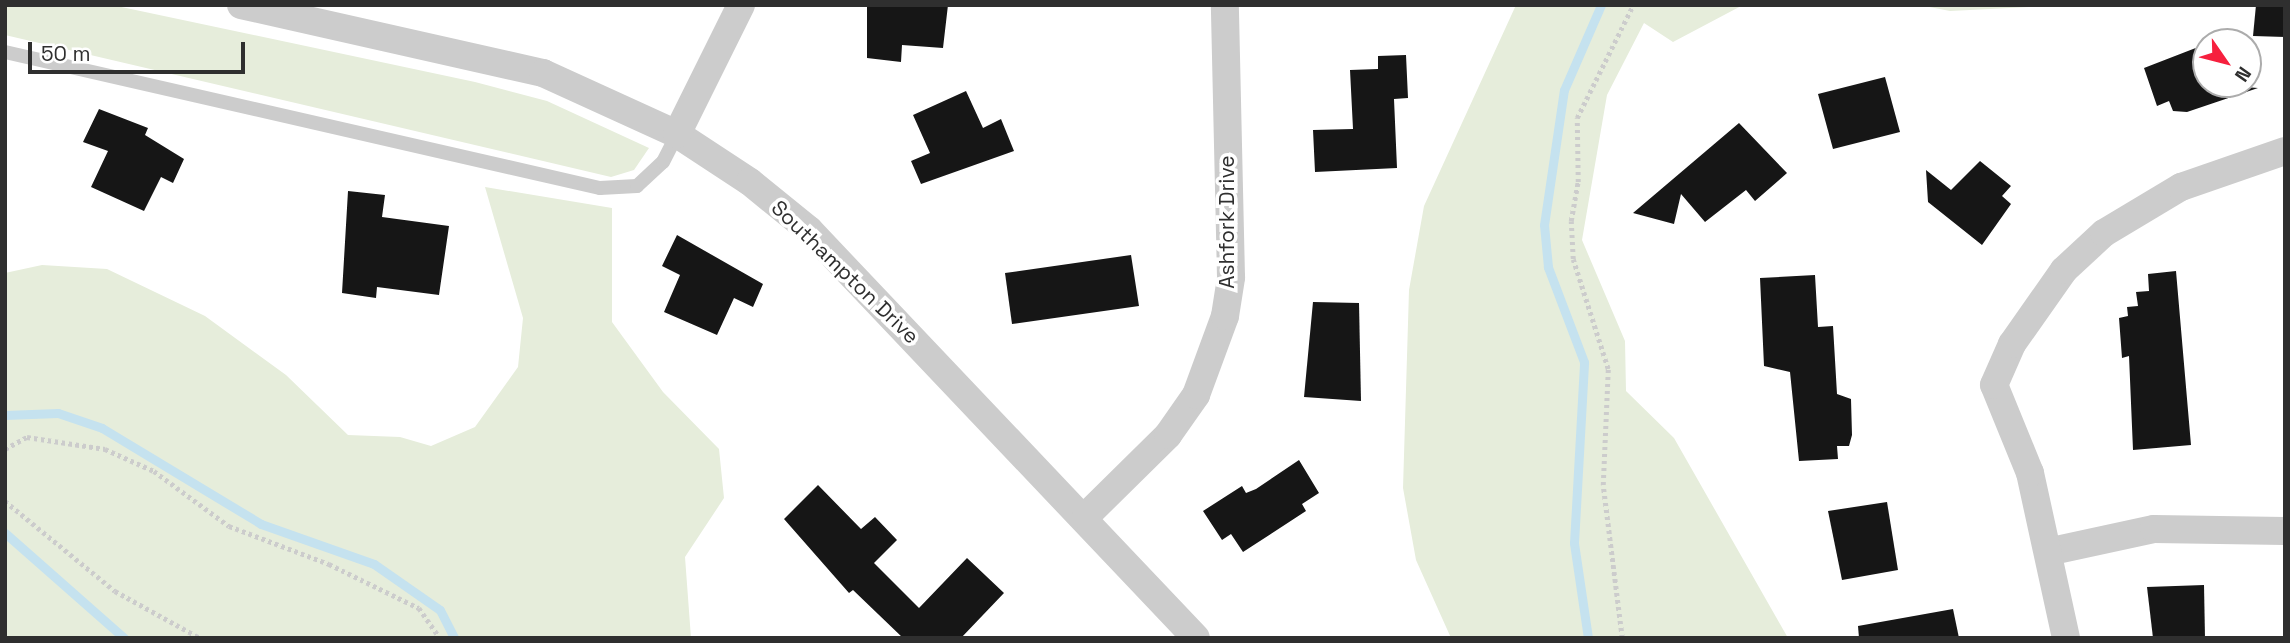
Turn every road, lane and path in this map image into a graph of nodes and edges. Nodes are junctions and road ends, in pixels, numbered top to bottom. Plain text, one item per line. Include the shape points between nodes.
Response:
1 (242, 5) edge
2 (741, 5) edge
3 (1225, 5) edge
4 (1633, 5) edge
5 (5, 52) edge
6 (677, 134) junction
7 (2285, 150) edge
8 (5, 449) edge
9 (5, 501) edge
10 (1086, 516) junction
11 (2285, 531) edge
12 (2052, 551) junction
13 (200, 638) edge
14 (440, 638) edge
15 (1196, 638) edge
16 (1622, 638) edge
17 (2066, 638) edge

1 - 6 street, Southampton Drive via 542,73
2 - 6 street
3 - 10 street, Ashfork Drive via 1230,277 1225,316 1196,395 1168,435
4 - 16 path via 1577,118 1578,182 1571,221 1573,260 1608,369 1603,485
5 - 6 lane via 600,188 637,186 663,162
6 - 10 street, Southampton Drive via 809,230
7 - 12 street via 2182,187 2104,233 2035,306 1994,385 2030,473
8 - 14 path via 27,437 105,449 154,471 229,526 329,564 419,608
9 - 13 path via 115,591
10 - 15 street, Southampton Drive
11 - 12 street via 2154,529
12 - 17 street

